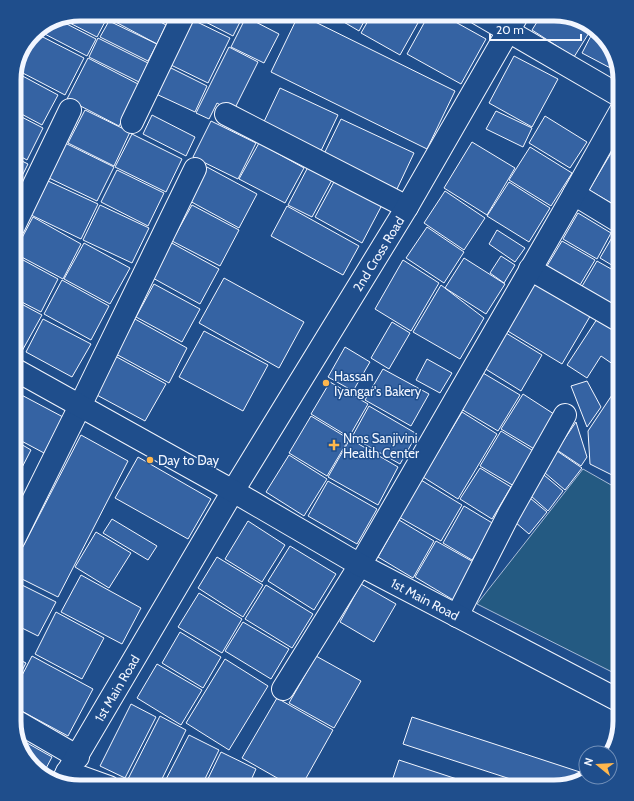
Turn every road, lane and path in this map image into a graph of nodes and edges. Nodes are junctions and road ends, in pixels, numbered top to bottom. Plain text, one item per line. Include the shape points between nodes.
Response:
1 (181, 21) edge
2 (513, 23) edge
3 (613, 91) edge
4 (70, 110) dead end
5 (226, 114) dead end
6 (132, 122) dead end
7 (613, 124) edge
8 (195, 169) dead end
9 (574, 194) junction
10 (407, 207) junction
11 (21, 212) edge
12 (613, 218) edge
13 (530, 268) junction
14 (613, 317) edge
15 (21, 373) edge
16 (80, 406) junction
17 (565, 415) dead end
18 (233, 491) junction
19 (21, 526) edge
20 (360, 565) junction
21 (457, 616) junction
22 (283, 689) dead end
23 (613, 697) edge
24 (22, 727) edge
25 (69, 770) edge
26 (93, 780) edge

1 - 6 street
2 - 3 street
2 - 10 street, 2nd Cross Road
4 - 11 street
5 - 10 street
7 - 9 street
8 - 16 street
9 - 12 street
9 - 13 street
10 - 18 street, 2nd Cross Road
13 - 14 street
13 - 20 street
15 - 16 street, 1st Main Road
16 - 18 street, 1st Main Road
16 - 19 street
17 - 21 street via 509,514
18 - 20 street, 1st Main Road
18 - 25 street, 1st Main Road
20 - 21 street, 1st Main Road
20 - 22 street
21 - 23 street, 1st Main Road
24 - 25 street
25 - 26 street

